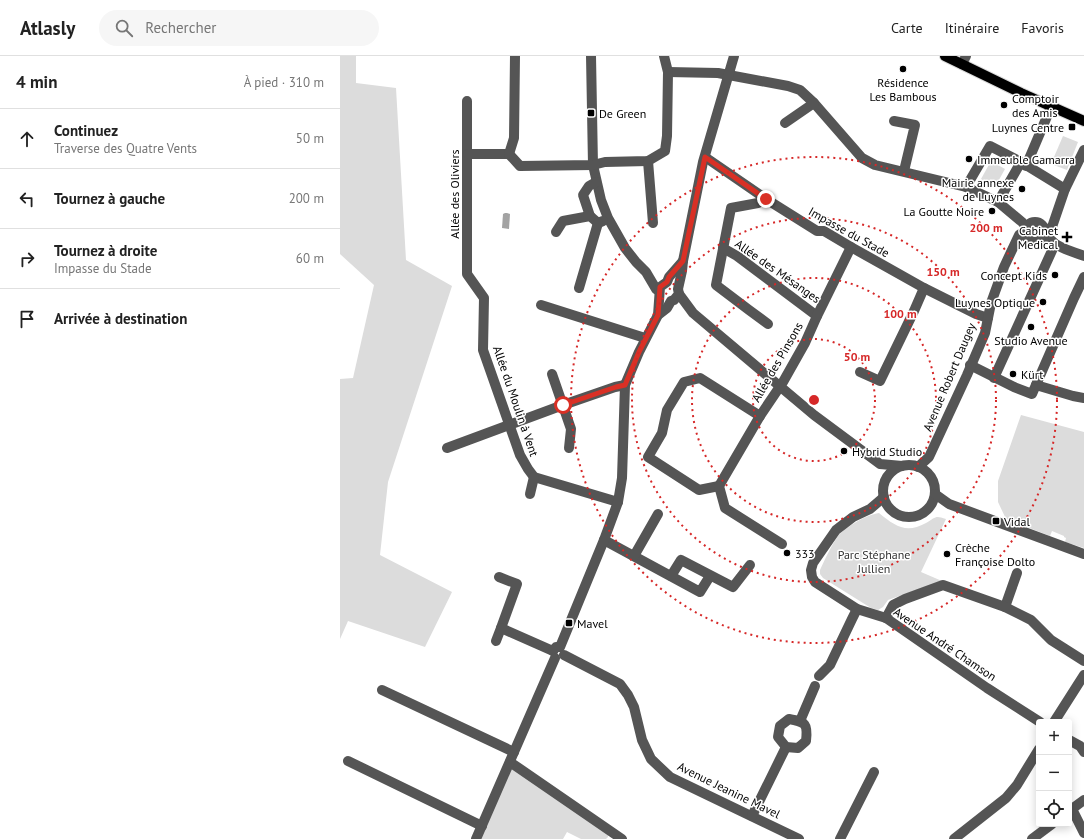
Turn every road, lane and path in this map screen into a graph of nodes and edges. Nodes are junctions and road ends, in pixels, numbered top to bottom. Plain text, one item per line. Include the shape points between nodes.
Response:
1 (515, 56) edge
2 (591, 56) edge
3 (664, 56) edge
4 (734, 56) edge
5 (945, 56) edge
6 (964, 60) edge
7 (668, 72) junction
8 (728, 76) junction
9 (467, 101) dead end
10 (814, 103) junction
11 (1051, 107) junction
12 (1083, 119) edge
13 (894, 120) dead end
14 (785, 123) dead end
15 (1084, 150) edge
16 (468, 154) junction
17 (509, 154) junction
18 (705, 157) junction
19 (648, 161) junction
20 (1024, 164) junction
21 (1084, 164) edge
22 (593, 165) junction
23 (904, 171) junction
24 (596, 182) junction
25 (1067, 186) junction
26 (966, 187) junction
27 (766, 199) junction
28 (998, 202) junction
29 (590, 216) junction
30 (608, 218) junction
31 (598, 223) junction
32 (653, 223) dead end
33 (1026, 226) junction
34 (556, 232) dead end
35 (1043, 233) junction
36 (1017, 241) junction
37 (1029, 241) junction
38 (1055, 244) junction
39 (851, 247) junction
40 (723, 248) junction
41 (1084, 256) edge
42 (683, 261) junction
43 (646, 272) junction
44 (1084, 277) edge
45 (667, 282) junction
46 (474, 285) joint
47 (579, 288) dead end
48 (924, 288) junction
49 (659, 293) junction
50 (676, 295) junction
51 (1074, 298) junction
52 (1084, 302) edge
53 (541, 305) dead end
54 (658, 315) junction
55 (817, 316) junction
56 (988, 318) junction
57 (768, 324) dead end
58 (645, 338) junction
59 (970, 365) junction
60 (860, 372) dead end
61 (552, 374) dead end
62 (994, 378) junction
63 (625, 385) junction
64 (1036, 385) junction
65 (779, 387) junction
66 (1084, 398) edge
67 (563, 405) junction
68 (760, 416) junction
69 (509, 425) junction
70 (447, 448) dead end
71 (569, 448) dead end
72 (928, 457) junction
73 (880, 464) junction
74 (902, 466) junction
75 (918, 467) junction
76 (534, 477) junction
77 (931, 478) junction
78 (886, 479) junction
79 (719, 486) junction
80 (530, 494) dead end
81 (935, 494) junction
82 (884, 497) junction
83 (618, 502) junction
84 (949, 504) junction
85 (870, 509) junction
86 (890, 509) junction
87 (927, 510) junction
88 (658, 514) dead end
89 (604, 540) junction
90 (782, 544) dead end
91 (1084, 554) edge
92 (634, 556) junction
93 (750, 565) dead end
94 (1017, 573) dead end
95 (671, 576) junction
96 (710, 576) junction
97 (499, 578) dead end
98 (1005, 607) junction
99 (858, 609) junction
100 (886, 618) junction
101 (501, 628) junction
102 (496, 641) dead end
103 (558, 653) junction
104 (1084, 661) edge
105 (1084, 675) edge
106 (819, 676) dead end
107 (815, 686) dead end
108 (382, 690) dead end
109 (1036, 719) edge
110 (1056, 719) edge
111 (800, 721) junction
112 (1072, 742) edge
113 (786, 747) junction
114 (1083, 748) edge
115 (514, 752) junction
116 (1036, 754) edge
117 (348, 761) dead end
118 (510, 762) junction
119 (874, 772) dead end
120 (1084, 800) edge
121 (1072, 809) edge
122 (1072, 813) edge
123 (752, 816) junction
124 (482, 826) junction
125 (1048, 827) edge
126 (1084, 833) edge
127 (476, 839) edge
128 (622, 839) edge
129 (800, 839) edge
130 (840, 839) edge
131 (954, 839) edge
132 (1032, 839) edge

1 - 17 street via 514,138
2 - 22 street
3 - 7 street
4 - 8 street
5 - 6 main road
6 - 11 main road
7 - 8 street via 718,73
7 - 19 street via 665,151
8 - 10 street via 788,86 800,90
8 - 18 street
9 - 16 street, Allée des Oliviers
10 - 14 street
10 - 23 street via 862,158 875,165
11 - 12 main road
11 - 20 street
13 - 23 street via 915,125
15 - 25 street
16 - 17 street
16 - 46 street, Allée des Oliviers via 467,274
17 - 22 street via 520,166
18 - 27 street, Impasse du Stade
18 - 42 street
19 - 22 street via 605,162
19 - 32 street
20 - 25 street
20 - 26 street via 990,146
20 - 28 street
21 - 25 street
22 - 24 street
23 - 26 street
24 - 29 street via 582,195
24 - 30 street
25 - 35 street via 1052,227
26 - 28 street
27 - 39 street, Impasse du Stade via 817,231 824,231
27 - 40 street via 731,208
28 - 33 street
29 - 31 street
29 - 34 street via 563,221
30 - 31 street
30 - 43 street via 625,248
31 - 47 street
33 - 35 street via 1039,223
33 - 36 street, Avenue Robert Daugey
33 - 37 street via 1025,234
35 - 37 street via 1036,243
35 - 38 street
36 - 37 street
36 - 56 street, Avenue Robert Daugey via 1004,267
38 - 41 street
38 - 62 street
39 - 48 street, Impasse du Stade
39 - 55 street, Allée des Pinsons
40 - 55 street, Allée des Mésanges
40 - 57 street via 716,285
42 - 45 street
42 - 50 street
43 - 45 street
43 - 49 street
44 - 51 street
45 - 49 street via 660,287
45 - 50 street via 672,283
46 - 69 street, Allée du Moulin à Vent via 484,298 483,350
48 - 56 street, Impasse du Stade
48 - 60 street via 880,381
49 - 50 street via 666,302
49 - 54 street
50 - 54 street via 667,308
50 - 65 street via 676,306 693,313
51 - 52 street
51 - 64 street
53 - 58 street
54 - 58 street
55 - 65 street, Allée des Pinsons via 805,343
56 - 59 street, Avenue Robert Daugey via 985,333
58 - 63 street
59 - 62 street
59 - 72 street, Avenue Robert Daugey
61 - 67 street
62 - 64 street via 1032,394
63 - 67 street
63 - 83 street via 622,478
64 - 66 street
65 - 68 street, Allée des Pinsons
65 - 73 street
67 - 69 street
67 - 71 street via 571,429
68 - 79 street, Allée des Pinsons
68 - 79 street via 700,378 684,382 667,410 662,433 648,457 699,490
69 - 70 street
69 - 76 street, Allée du Moulin à Vent via 524,463
72 - 75 street, Avenue Robert Daugey
72 - 77 street
73 - 74 street
73 - 78 street
74 - 75 street
74 - 78 street via 895,469
75 - 77 street via 926,471
76 - 80 street
76 - 83 street
77 - 81 street
78 - 82 street
79 - 90 street via 725,508
81 - 84 street
81 - 87 street
82 - 85 street
82 - 86 street
83 - 89 street
84 - 87 street
84 - 91 street
85 - 86 street
85 - 99 street, Avenue André Chamson via 853,517 836,530 813,563 811,570 815,582
86 - 87 street via 901,516 910,517
88 - 92 street
89 - 92 street
89 - 103 street
92 - 95 street
93 - 96 street via 733,587
94 - 98 street
95 - 96 street via 681,560
95 - 96 street via 700,592
97 - 101 street via 517,584
98 - 100 street via 943,585 893,605
98 - 104 street via 1031,620 1051,640
99 - 100 street, Avenue André Chamson
99 - 106 street via 830,665
100 - 109 street, Avenue André Chamson
101 - 102 street
101 - 103 street, Avenue Jeanine Mavel
103 - 115 street
103 - 123 street, Avenue Jeanine Mavel via 620,684 634,707 642,740 651,759 670,777
105 - 110 street
107 - 111 street
108 - 115 street
111 - 113 street via 807,730 806,741 798,748
111 - 113 street via 789,719 780,726 778,737
112 - 114 street
113 - 123 street
115 - 118 street
116 - 131 street via 1006,798
117 - 124 street
118 - 124 street
118 - 128 street
119 - 130 street
120 - 121 street
122 - 126 street
123 - 129 street, Avenue Jeanine Mavel
124 - 127 street
125 - 132 street

